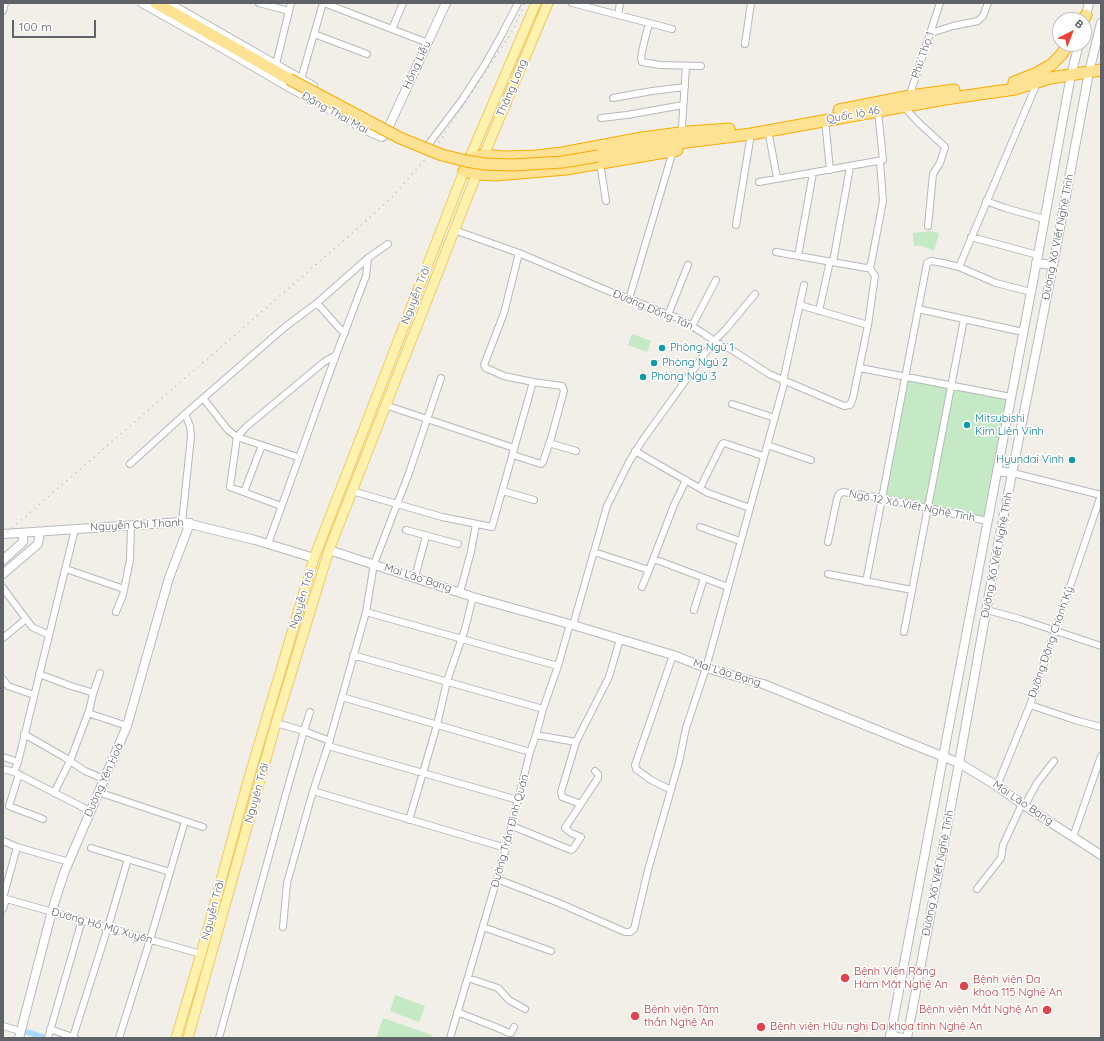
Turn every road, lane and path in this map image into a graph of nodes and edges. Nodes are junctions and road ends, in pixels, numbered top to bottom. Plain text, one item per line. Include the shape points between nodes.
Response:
1 (6, 3) edge
2 (142, 3) edge
3 (156, 3) edge
4 (168, 3) edge
5 (259, 3) edge
6 (291, 3) edge
7 (324, 3) edge
8 (403, 3) edge
9 (446, 3) edge
10 (518, 3) edge
11 (536, 3) edge
12 (548, 3) edge
13 (572, 3) edge
14 (620, 3) edge
15 (751, 3) edge
16 (940, 3) edge
17 (988, 3) edge
18 (3, 11) edge
19 (289, 11) junction
20 (618, 15) junction
21 (649, 23) junction
22 (1101, 23) edge
23 (392, 29) junction
24 (672, 29) dead end
25 (314, 34) junction
26 (931, 34) junction
27 (428, 43) junction
28 (745, 44) dead end
29 (1063, 52) edge
30 (1077, 52) edge
31 (367, 54) dead end
32 (276, 64) junction
33 (686, 66) junction
34 (701, 66) dead end
35 (1101, 70) edge
36 (1088, 72) junction
37 (1071, 75) junction
38 (1050, 78) junction
39 (301, 79) junction
40 (1014, 82) junction
41 (1037, 83) junction
42 (685, 87) junction
43 (910, 96) junction
44 (613, 98) dead end
45 (683, 105) junction
46 (904, 107) junction
47 (355, 109) junction
48 (878, 111) junction
49 (601, 118) dead end
50 (348, 120) junction
51 (825, 120) junction
52 (388, 127) junction
53 (767, 127) junction
54 (683, 132) junction
55 (727, 133) junction
56 (751, 134) junction
57 (428, 145) joint
58 (673, 151) junction
59 (484, 155) junction
60 (469, 159) junction
61 (599, 160) junction
62 (880, 162) junction
63 (850, 167) junction
64 (830, 170) junction
65 (464, 171) junction
66 (813, 173) junction
67 (477, 174) junction
68 (777, 178) junction
69 (759, 182) dead end
70 (606, 201) dead end
71 (986, 201) junction
72 (1044, 219) junction
73 (736, 225) dead end
74 (928, 226) dead end
75 (454, 230) junction
76 (971, 237) junction
77 (388, 244) dead end
78 (776, 252) dead end
79 (519, 253) junction
80 (798, 256) junction
81 (368, 258) junction
82 (1037, 259) junction
83 (831, 262) junction
84 (688, 265) dead end
85 (1054, 265) junction
86 (869, 267) junction
87 (959, 267) junction
88 (716, 280) dead end
89 (804, 285) dead end
90 (1031, 292) junction
91 (755, 294) dead end
92 (629, 299) junction
93 (316, 304) junction
94 (800, 305) junction
95 (918, 309) junction
96 (819, 311) junction
97 (668, 315) junction
98 (964, 319) junction
99 (868, 325) junction
100 (692, 326) junction
101 (1023, 332) junction
102 (345, 333) junction
103 (714, 341) junction
104 (336, 355) junction
105 (860, 368) junction
106 (906, 377) junction
107 (441, 378) dead end
108 (783, 381) junction
109 (533, 382) junction
110 (951, 385) junction
111 (1011, 397) junction
112 (203, 398) junction
113 (732, 404) dead end
114 (385, 406) junction
115 (185, 414) junction
116 (775, 418) junction
117 (427, 419) junction
118 (237, 437) junction
119 (550, 441) junction
120 (262, 445) junction
121 (767, 445) junction
122 (513, 451) junction
123 (576, 451) dead end
124 (635, 451) junction
125 (763, 456) junction
126 (298, 458) junction
127 (811, 460) dead end
128 (130, 464) dead end
129 (997, 471) junction
130 (1012, 473) junction
131 (686, 480) junction
132 (700, 488) junction
133 (352, 491) junction
134 (244, 492) junction
135 (503, 492) junction
136 (1101, 495) edge
137 (882, 498) junction
138 (534, 500) dead end
139 (396, 504) junction
140 (280, 506) junction
141 (750, 508) junction
142 (929, 508) junction
143 (987, 520) junction
144 (186, 522) junction
145 (476, 524) junction
146 (131, 525) junction
147 (700, 527) dead end
148 (75, 529) junction
149 (406, 530) dead end
150 (40, 532) junction
151 (23, 533) junction
152 (3, 534) edge
153 (426, 536) junction
154 (740, 541) junction
155 (828, 542) dead end
156 (268, 544) junction
157 (458, 544) dead end
158 (328, 550) junction
159 (594, 552) junction
160 (314, 558) junction
161 (654, 559) junction
162 (3, 560) edge
163 (374, 564) junction
164 (66, 569) junction
165 (649, 570) junction
166 (3, 574) edge
167 (828, 574) dead end
168 (415, 577) junction
169 (704, 578) junction
170 (866, 582) junction
171 (642, 587) dead end
172 (728, 587) junction
173 (3, 588) edge
174 (124, 589) junction
175 (912, 590) junction
176 (460, 592) junction
177 (473, 597) junction
178 (694, 610) dead end
179 (987, 610) junction
180 (116, 612) dead end
181 (366, 612) junction
182 (26, 619) junction
183 (572, 624) junction
184 (1055, 631) junction
185 (904, 632) dead end
186 (48, 635) junction
187 (3, 638) edge
188 (620, 639) junction
189 (461, 640) junction
190 (1101, 646) edge
191 (353, 655) junction
192 (673, 655) junction
193 (558, 666) junction
194 (706, 668) junction
195 (100, 673) dead end
196 (39, 674) junction
197 (3, 679) edge
198 (447, 681) junction
199 (8, 686) junction
200 (3, 690) edge
201 (93, 694) junction
202 (34, 695) junction
203 (342, 697) junction
204 (1030, 704) junction
205 (543, 709) junction
206 (310, 712) dead end
207 (88, 713) junction
208 (276, 723) junction
209 (437, 725) junction
210 (127, 726) junction
211 (1101, 727) edge
212 (304, 731) junction
213 (24, 734) junction
214 (536, 735) junction
215 (576, 742) junction
216 (329, 743) junction
217 (530, 752) junction
218 (1101, 756) edge
219 (3, 757) edge
220 (944, 758) junction
221 (70, 761) junction
222 (1054, 761) dead end
223 (18, 762) junction
224 (959, 763) junction
225 (3, 768) edge
226 (595, 771) dead end
227 (17, 773) junction
228 (423, 773) junction
229 (104, 779) junction
230 (997, 786) junction
231 (671, 790) junction
232 (98, 792) junction
233 (312, 792) junction
234 (54, 793) junction
235 (518, 800) junction
236 (581, 804) junction
237 (1023, 805) junction
238 (90, 811) junction
239 (43, 819) dead end
240 (410, 820) junction
241 (185, 821) junction
242 (512, 826) junction
243 (203, 827) dead end
244 (1073, 837) junction
245 (3, 842) edge
246 (17, 847) junction
247 (92, 848) dead end
248 (506, 848) junction
249 (1101, 855) edge
250 (128, 859) junction
251 (68, 862) junction
252 (170, 872) junction
253 (497, 879) junction
254 (977, 889) dead end
255 (4, 898) edge
256 (3, 909) edge
257 (52, 911) junction
258 (82, 920) junction
259 (108, 927) junction
260 (283, 927) dead end
261 (483, 927) junction
262 (150, 940) junction
263 (551, 951) dead end
264 (200, 954) junction
265 (468, 978) junction
266 (525, 1009) dead end
267 (457, 1012) junction
268 (3, 1026) edge
269 (514, 1027) dead end
270 (50, 1029) junction
271 (19, 1035) edge
272 (48, 1037) edge
273 (75, 1037) edge
274 (890, 1037) edge
275 (119, 1038) edge
276 (176, 1038) edge
277 (188, 1038) edge
278 (220, 1038) edge
279 (450, 1038) edge
280 (902, 1038) edge
281 (907, 1038) edge

1 - 18 street
2 - 50 street, Đặng Thai Mai
3 - 61 highway, bridge via 289,79 422,148 485,164
4 - 32 street, Đặng Thai Mai
5 - 19 street
6 - 19 street
7 - 23 street
7 - 25 street
8 - 23 street
9 - 27 street, Hồng Liễu
10 - 57 street via 484,66
11 - 60 main road, Thăng Long
12 - 59 main road, Thăng Long
13 - 20 street
14 - 20 street
15 - 28 street
16 - 26 street, Phú Thọ 1
17 - 26 street via 983,16 976,22 953,26
19 - 32 street
20 - 21 street
21 - 24 street
21 - 33 street via 642,62
22 - 36 street, Đường Xô Viết Nghệ Tĩnh
23 - 27 street
25 - 31 street
25 - 39 street
26 - 43 street, Phú Thọ 1
27 - 52 street, Hồng Liễu
29 - 40 highway via 1051,65
30 - 37 street, Đường Xô Viết Nghệ Tĩnh
32 - 39 street, Đặng Thai Mai
33 - 34 street
33 - 42 street
35 - 36 highway, Quốc lộ 46
36 - 37 highway, Quốc lộ 46
36 - 85 street, Đường Xô Viết Nghệ Tĩnh
37 - 38 highway, Quốc lộ 46
37 - 72 street, Đường Xô Viết Nghệ Tĩnh
38 - 40 highway, Quốc lộ 46
38 - 41 highway, Quốc lộ 46
39 - 47 street, Đặng Thai Mai
40 - 43 highway, Quốc lộ 46
41 - 46 highway, Quốc lộ 46
41 - 71 street
42 - 44 street
42 - 45 street
43 - 46 street, Phú Thọ 1
43 - 53 highway, Quốc lộ 46
45 - 49 street
45 - 54 street
46 - 48 highway, Quốc lộ 46
46 - 74 street via 945,147 933,174
47 - 50 street
47 - 52 street, Đặng Thai Mai
48 - 51 highway, Quốc lộ 46
48 - 62 street via 883,159
50 - 52 street, Đặng Thai Mai via 380,136 385,135
51 - 53 highway, Quốc lộ 46
51 - 64 street
52 - 57 street
53 - 55 highway, Quốc lộ 46
53 - 56 highway, Quốc lộ 46
53 - 68 street
54 - 55 highway
54 - 59 highway via 562,154 504,157
55 - 56 highway, Quốc lộ 46
55 - 58 highway
55 - 61 highway, Quốc lộ 46 via 654,146
56 - 73 street
58 - 61 highway
58 - 92 street
59 - 60 highway
59 - 67 main road, Thăng Long
60 - 65 main road, Thăng Long
61 - 67 highway via 566,169 496,175
61 - 70 street
62 - 63 street
62 - 86 street via 883,201
63 - 64 street
63 - 83 street
64 - 66 street
65 - 67 highway
65 - 160 main road, Nguyễn Trãi
66 - 68 street
66 - 80 street
67 - 75 main road, Nguyễn Trãi
68 - 69 street
71 - 72 street
71 - 76 street
72 - 82 street, Đường Xô Viết Nghệ Tĩnh
75 - 79 street, Đường Đồng Tân
75 - 114 main road, Nguyễn Trãi
76 - 82 street
76 - 87 street
77 - 81 street
78 - 80 street
79 - 92 street, Đường Đồng Tân
79 - 109 street via 504,313 484,364 486,368 498,373
80 - 83 street
81 - 93 street
81 - 102 street via 366,276
82 - 85 street
82 - 90 street, Đường Xô Viết Nghệ Tĩnh
83 - 86 street
83 - 96 street
84 - 97 street
85 - 130 street, Đường Xô Viết Nghệ Tĩnh
86 - 99 street via 875,276
87 - 90 street via 996,283
87 - 95 street via 929,262
88 - 100 street
89 - 94 street
90 - 101 street, Đường Xô Viết Nghệ Tĩnh
91 - 103 street, Đường Trần Đình Quán
92 - 97 street, Đường Đồng Tân
93 - 102 street
93 - 112 street via 285,327
94 - 96 street
94 - 108 street
95 - 98 street
95 - 106 street
96 - 99 street
97 - 100 street, Đường Đồng Tân
98 - 101 street
98 - 110 street
99 - 105 street
100 - 103 street, Đường Đồng Tân
101 - 111 street, Đường Xô Viết Nghệ Tĩnh
102 - 104 street
103 - 108 street, Đường Đồng Tân
103 - 124 street, Đường Trần Đình Quán
104 - 118 street via 324,362
104 - 126 street
105 - 106 street
105 - 108 street, Đường Đồng Tân via 848,406
106 - 110 street
106 - 137 street
107 - 117 street
108 - 116 street
109 - 119 street via 559,385 563,389
109 - 122 street
110 - 111 street
110 - 142 street
111 - 129 street, Đường Xô Viết Nghệ Tĩnh
112 - 115 street
112 - 118 street via 228,430
113 - 116 street
114 - 117 street
114 - 133 main road, Nguyễn Trãi
115 - 128 street
115 - 144 street via 192,437
116 - 121 street
117 - 122 street
117 - 139 street
118 - 120 street
118 - 134 street via 230,485 232,489
119 - 122 street via 540,464
119 - 123 street
120 - 126 street
120 - 134 street
121 - 125 street
121 - 127 street
122 - 135 street
124 - 131 street
124 - 159 street, Đường Trần Đình Quán via 610,499
125 - 132 street via 722,444
125 - 141 street
126 - 140 street
129 - 130 street
129 - 143 street, Đường Xô Viết Nghệ Tĩnh
130 - 136 street
130 - 179 street, Đường Xô Viết Nghệ Tĩnh
131 - 132 street
131 - 161 street
132 - 141 street
133 - 139 street
133 - 158 main road, Nguyễn Trãi
134 - 140 street
135 - 138 street
135 - 145 street via 494,526 491,528
136 - 184 street, Đường Đặng Chánh Kỷ
137 - 142 street, Ngõ 12 Xô Viết Nghệ Tĩnh
137 - 155 street, Ngõ 12 Xô Viết Nghệ Tĩnh via 846,492 839,494
137 - 170 street
139 - 145 street
139 - 163 street
140 - 156 street
141 - 154 street
142 - 143 street, Ngõ 12 Xô Viết Nghệ Tĩnh
142 - 175 street
143 - 220 street, Đường Xô Viết Nghệ Tĩnh
144 - 146 street, Nguyễn Chí Thanh
144 - 156 street, Nguyễn Chí Thanh
144 - 210 street, Đường Yên Hoà
145 - 176 street
146 - 148 street, Nguyễn Chí Thanh
146 - 174 street via 130,560
147 - 154 street
148 - 150 street, Nguyễn Chí Thanh
148 - 164 street
149 - 153 street
150 - 151 street, Nguyễn Chí Thanh
150 - 166 street via 38,544
151 - 152 street, Nguyễn Chí Thanh
151 - 162 street via 23,542
153 - 157 street
153 - 168 street
154 - 172 street
156 - 160 street, Nguyễn Chí Thanh
158 - 160 main road
158 - 163 street, Mai Lão Bạng
158 - 208 main road, Nguyên Trãi
159 - 165 street
159 - 183 street, Đường Trần Đình Quán
160 - 264 main road, Nguyễn Trãi
161 - 165 street
161 - 169 street
163 - 168 street, Mai Lão Bạng
163 - 181 street
164 - 174 street
164 - 186 street
165 - 171 street
167 - 170 street
168 - 176 street, Mai Lão Bạng
169 - 172 street
169 - 178 street
170 - 175 street
172 - 194 street
173 - 182 street
174 - 180 street
175 - 185 street
176 - 177 street, Mai Lão Bạng
177 - 183 street, Mai Lão Bạng
177 - 189 street
179 - 184 street
179 - 224 street, Đường Xô Viết Nghệ Tĩnh
181 - 189 street
181 - 191 street
182 - 186 street via 32,627
182 - 187 street
183 - 188 street, Mai Lão Bạng
183 - 193 street, Đường Trần Đình Quán
184 - 190 street
184 - 204 street, Đường Đặng Chánh Kỷ
186 - 196 street
188 - 192 street, Mai Lão Bạng
188 - 215 street via 609,677
189 - 193 street
189 - 198 street
191 - 198 street
191 - 203 street
192 - 194 street, Mai Lão Bạng
192 - 231 street via 635,765 636,769 651,780
193 - 205 street, Đường Trần Đình Quán
194 - 220 street, Mai Lão Bạng via 763,684
194 - 231 street via 686,728 680,762
195 - 201 street
196 - 201 street
196 - 202 street
197 - 199 street
198 - 205 street
198 - 209 street
199 - 200 street
199 - 202 street
201 - 207 street
202 - 213 street
203 - 209 street
203 - 216 street
204 - 211 street
204 - 230 street, Đường Đặng Chánh Kỷ
205 - 214 street, Đường Trần Đình Quán
206 - 212 street
207 - 210 street
207 - 221 street
208 - 212 street
208 - 277 main road, Nguyên Trãi
209 - 217 street
209 - 228 street
210 - 229 street, Đường Yên Hoà
212 - 216 street
212 - 278 street
213 - 221 street
213 - 223 street
214 - 215 street
214 - 217 street, Đường Trần Đình Quán
215 - 236 street via 562,797
216 - 228 street
216 - 233 street
217 - 235 street, Đường Trần Đình Quán
218 - 244 street
219 - 223 street
220 - 224 street, Mai Lão Bạng
220 - 274 street, Đường Xô Viết Nghệ Tĩnh
221 - 229 street
221 - 234 street
222 - 237 street
223 - 227 street
224 - 230 street, Mai Lão Bạng
224 - 281 street, Đường Xô Viết Nghệ Tĩnh
225 - 227 street
226 - 236 street via 598,778
227 - 234 street
227 - 239 street via 9,806
228 - 235 street
228 - 240 street
229 - 232 street, Đường Yên Hoà
230 - 237 street, Mai Lão Bạng
231 - 253 street via 635,926 630,932
232 - 238 street, Đường Yên Hoà
232 - 241 street
233 - 240 street
233 - 260 street via 286,887
234 - 238 street
235 - 242 street, Đường Trần Đình Quán
236 - 242 street via 565,828 581,837 571,850
237 - 244 street, Mai Lão Bạng
237 - 254 street via 1003,845 1001,858
238 - 251 street, Đường Yên Hoà
240 - 248 street
241 - 243 street
241 - 252 street
242 - 248 street, Đường Trần Đình Quán
244 - 249 street, Mai Lão Bạng
245 - 246 street
246 - 251 street
246 - 255 street
247 - 250 street
248 - 253 street, Đường Trần Đình Quán
250 - 252 street
250 - 259 street
251 - 257 street, Đường Yên Hoà
252 - 262 street
253 - 261 street, Đường Trần Đình Quán
255 - 256 street
255 - 257 street, Đường Hồ Mỹ Xuyên
257 - 258 street, Đường Hồ Mỹ Xuyên
257 - 271 street, Đường Yên Hoà
258 - 259 street, Đường Hồ Mỹ Xuyên
258 - 270 street
259 - 262 street, Đường Hồ Mỹ Xuyên
259 - 273 street
261 - 263 street
261 - 265 street, Đường Trần Đình Quán
262 - 264 street, Đường Hồ Mỹ Xuyên
262 - 275 street
264 - 276 main road, Nguyễn Trãi
265 - 266 street via 498,988 509,1000
265 - 267 street, Đường Trần Đình Quán
267 - 269 street via 509,1033
267 - 279 street, Đường Trần Đình Quán
268 - 271 street
270 - 272 street
270 - 273 street
274 - 280 street

